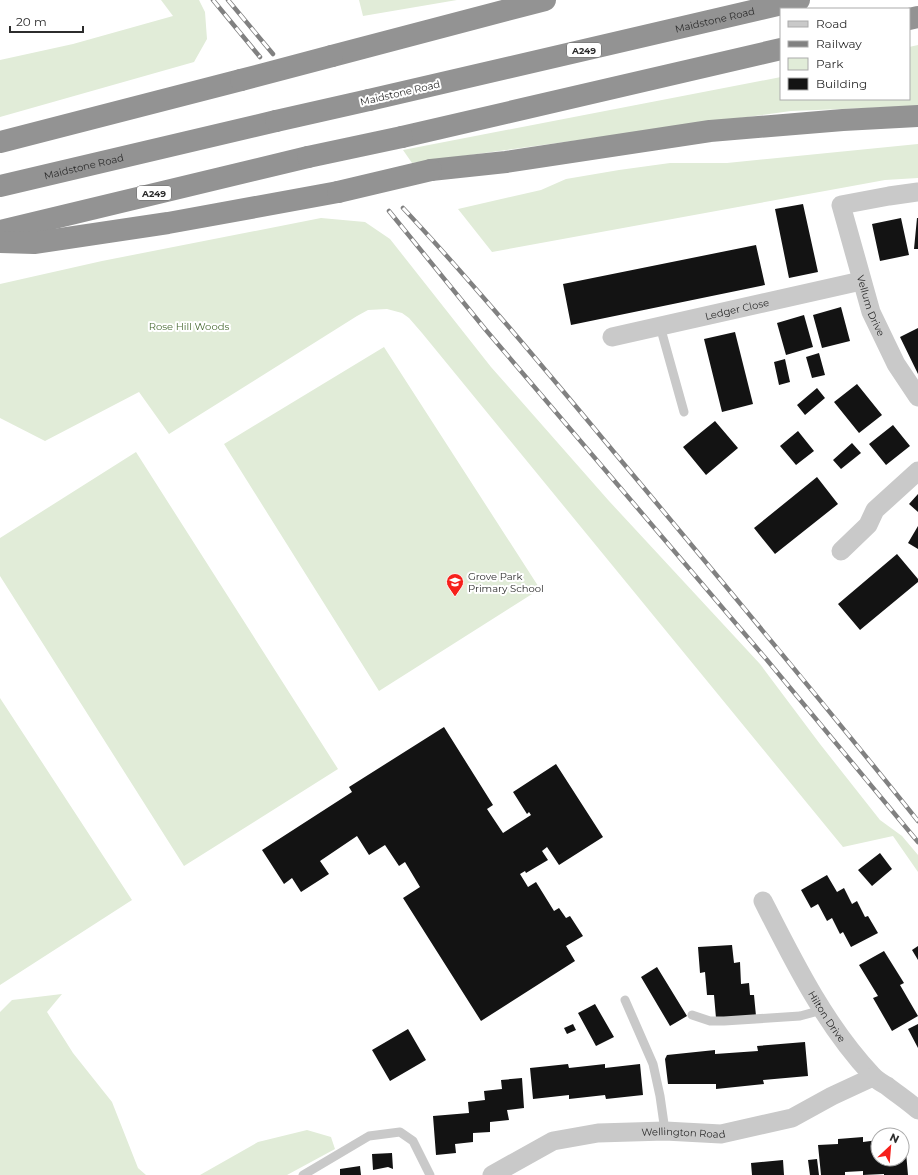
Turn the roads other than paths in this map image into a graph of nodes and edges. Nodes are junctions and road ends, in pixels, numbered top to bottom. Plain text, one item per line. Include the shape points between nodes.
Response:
1 (546, 0) edge
2 (799, 0) edge
3 (780, 49) edge
4 (918, 116) edge
5 (0, 142) edge
6 (0, 186) edge
7 (918, 192) edge
8 (0, 231) edge
9 (0, 242) edge
10 (861, 281) junction
11 (660, 326) junction
12 (612, 337) dead end
13 (918, 397) edge
14 (684, 412) dead end
15 (918, 471) edge
16 (840, 551) dead end
17 (763, 900) dead end
18 (625, 1000) dead end
19 (822, 1010) junction
20 (692, 1015) dead end
21 (873, 1077) junction
22 (918, 1110) edge
23 (664, 1131) junction
24 (303, 1175) edge
25 (430, 1175) edge
26 (492, 1175) edge

1 - 5 highway, bridge
2 - 6 highway, Maidstone Road / A249, bridge
3 - 8 highway, A249, bridge via 308,157
4 - 9 highway, bridge via 710,131 506,162 431,170 338,192 168,223 34,243
7 - 10 street, Vellum Drive via 841,205
10 - 11 street, Ledger Close
10 - 13 street, Vellum Drive via 870,312 896,364
11 - 12 street, Ledger Close
11 - 14 lane
15 - 16 street via 875,510 868,525
17 - 19 street, Hilton Drive via 800,974
18 - 23 lane via 653,1064
19 - 20 lane via 800,1016 724,1021 710,1021
19 - 21 street, Hilton Drive
21 - 22 street, Hilton Drive
21 - 23 street, Wellington Road via 792,1118 721,1134
23 - 26 street, Wellington Road via 598,1133 553,1141
24 - 25 lane via 369,1136 400,1132 413,1141

